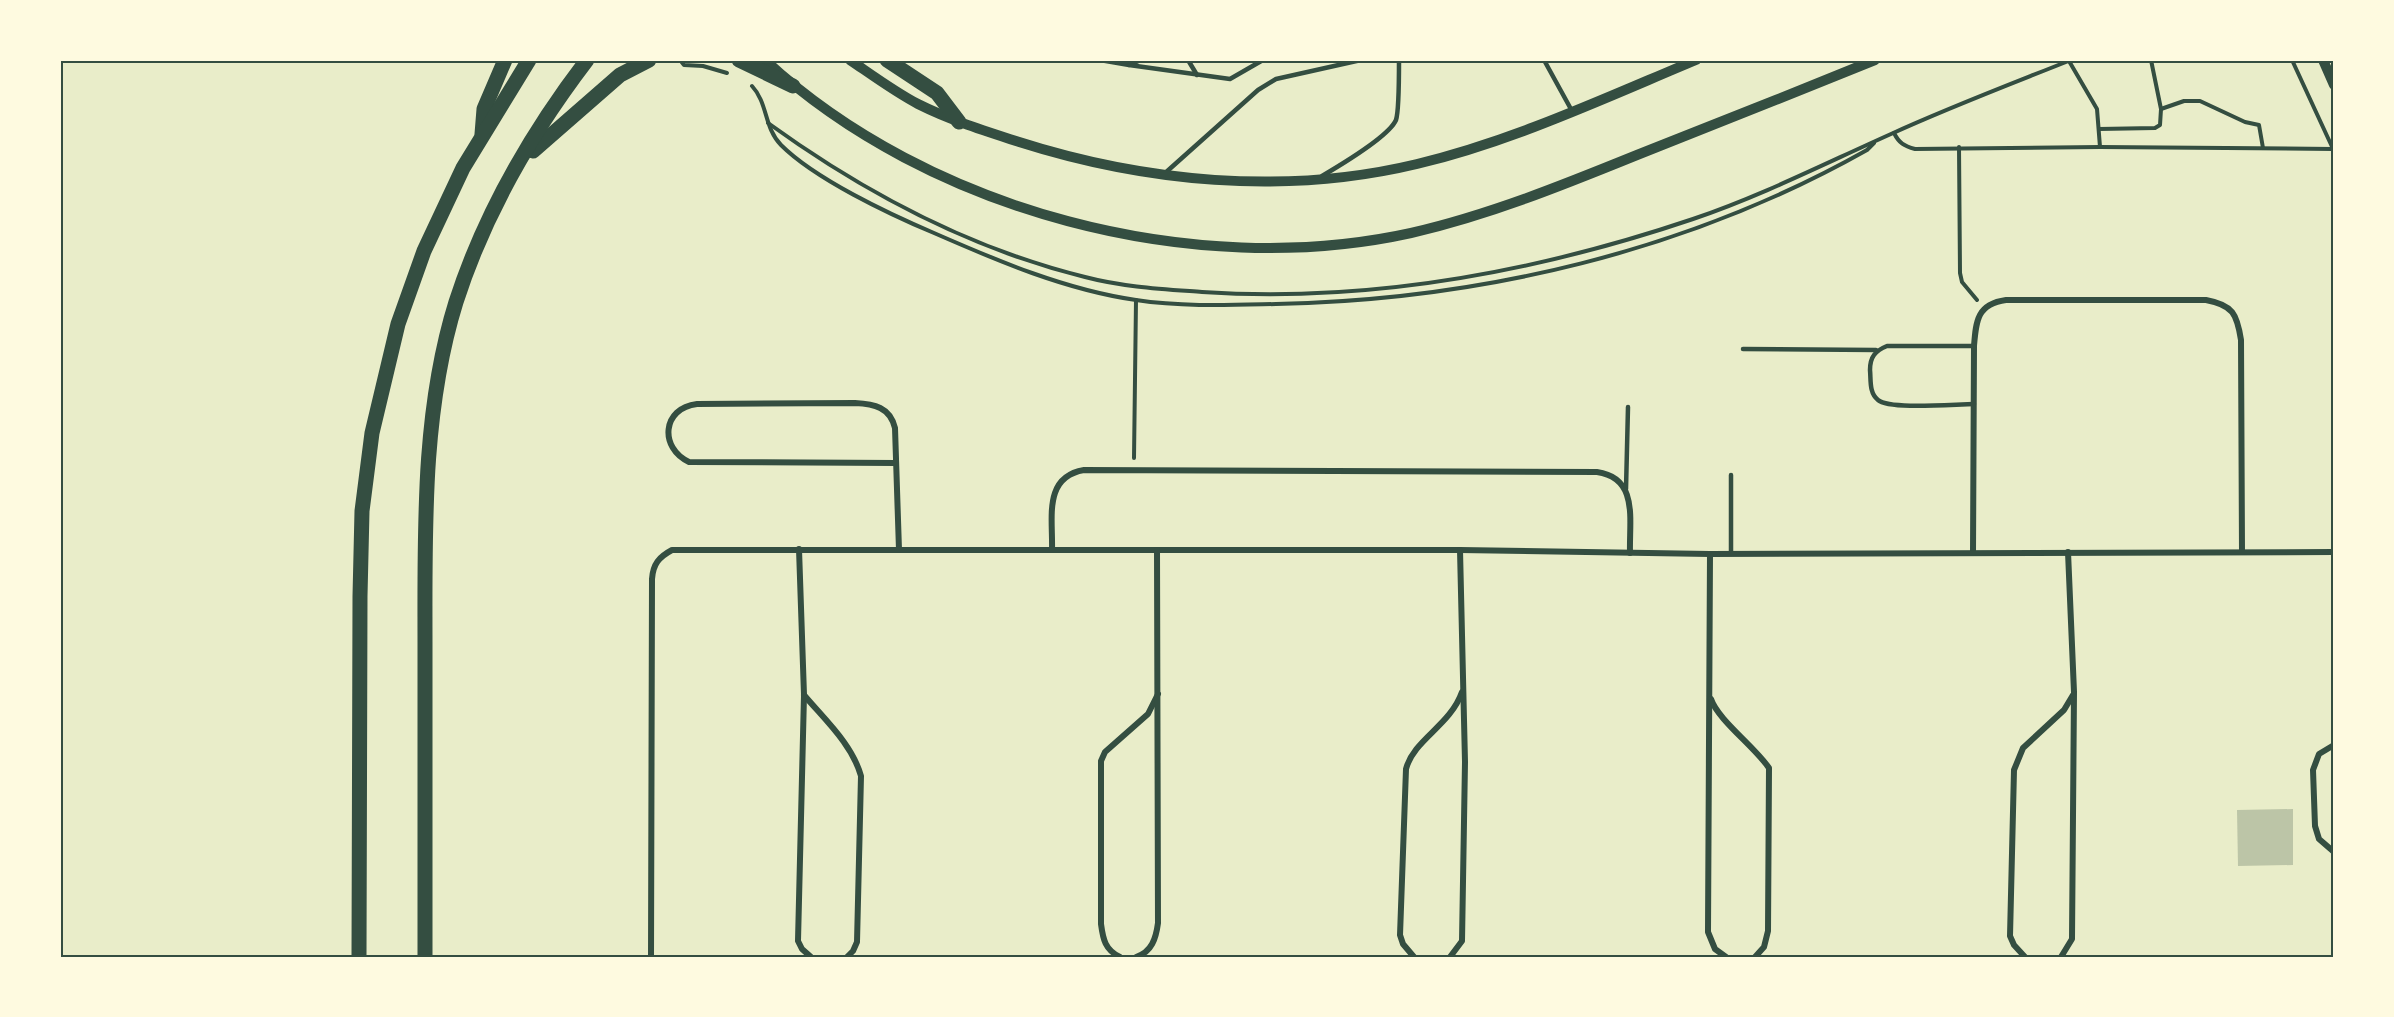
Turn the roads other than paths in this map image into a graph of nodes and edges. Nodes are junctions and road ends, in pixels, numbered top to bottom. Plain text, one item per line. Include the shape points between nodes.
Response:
1 (505, 60) edge
2 (529, 60) edge
3 (587, 60) edge
4 (649, 60) edge
5 (739, 60) edge
6 (765, 60) edge
7 (850, 60) edge
8 (887, 60) edge
9 (1100, 60) edge
10 (1141, 60) edge
11 (1188, 60) edge
12 (1263, 60) edge
13 (1361, 60) edge
14 (1399, 60) edge
15 (1544, 60) edge
16 (1696, 60) edge
17 (1875, 60) edge
18 (2323, 60) edge
19 (1129, 65) junction
20 (1197, 75) junction
21 (2334, 85) edge
22 (793, 86) junction
23 (1572, 111) junction
24 (959, 123) junction
25 (482, 136) junction
26 (519, 162) junction
27 (1161, 176) junction
28 (1318, 179) junction
29 (1974, 346) junction
30 (1743, 349) dead end
31 (1876, 350) junction
32 (1974, 404) junction
33 (1628, 407) dead end
34 (896, 463) junction
35 (1731, 475) dead end
36 (1626, 489) junction
37 (799, 549) junction
38 (899, 550) junction
39 (1052, 550) junction
40 (1157, 550) junction
41 (1460, 550) junction
42 (1630, 552) junction
43 (1974, 552) junction
44 (2068, 552) junction
45 (2242, 552) junction
46 (2334, 552) edge
47 (1710, 554) junction
48 (1731, 554) junction
49 (1464, 686) junction
50 (2074, 692) junction
51 (1159, 693) junction
52 (1710, 693) junction
53 (804, 695) junction
54 (2334, 745) edge
55 (2334, 852) edge
56 (359, 957) edge
57 (425, 957) edge
58 (651, 957) edge
59 (811, 957) edge
60 (847, 957) edge
61 (1120, 957) edge
62 (1136, 957) edge
63 (1414, 957) edge
64 (1450, 957) edge
65 (1726, 957) edge
66 (1755, 957) edge
67 (2025, 957) edge
68 (2061, 957) edge

1 - 25 main road via 484,109
2 - 25 main road
3 - 26 main road
4 - 26 main road via 620,75
5 - 22 main road
6 - 22 street
7 - 24 street via 917,103
8 - 24 main road via 937,93
9 - 19 lane
10 - 19 lane
11 - 20 lane
12 - 20 lane via 1230,79
13 - 27 lane via 1276,79 1258,90
14 - 28 lane via 1398,110 1393,124
15 - 23 lane
16 - 23 street
17 - 22 street via 1518,202 1408,233 1271,247 1230,247 1108,232 1032,211 908,161
18 - 21 street
19 - 20 lane
23 - 28 street via 1459,153 1376,172
24 - 27 street via 1088,162
25 - 56 main road via 424,250 398,324 366,468 360,596
26 - 57 main road via 488,222 456,303 435,405 425,582
27 - 28 street via 1235,181
29 - 31 lane via 1887,346
29 - 32 street
29 - 45 street via 1976,325 1985,308 1994,302 2222,303 2233,312 2241,340
30 - 31 lane
31 - 32 lane via 1870,362 1871,392 1878,401 1891,406
32 - 43 street
33 - 36 lane
34 - 34 street via 893,420 889,413 871,404 688,405 676,413 669,429 671,447 689,462
34 - 38 street
35 - 48 lane
36 - 39 street via 1616,477 1597,472 1084,470 1065,477 1054,491
36 - 42 street
37 - 38 street
37 - 53 street
37 - 58 street via 672,550 653,568
38 - 39 street
39 - 40 street
40 - 41 street
40 - 51 street
41 - 42 street
41 - 49 street
42 - 47 street
43 - 44 street
43 - 48 street
44 - 45 street
44 - 50 street
45 - 46 street
47 - 48 street
47 - 52 street
49 - 63 street via 1450,716 1412,754 1406,769 1400,935
49 - 64 street via 1462,941
50 - 67 street via 2064,710 2023,747 2014,770 2010,936
50 - 68 street via 2072,939
51 - 61 street via 1148,714 1105,752 1101,761 1101,924 1108,949
51 - 62 street via 1157,935 1150,948
52 - 65 street via 1708,932 1715,949
52 - 66 street via 1718,711 1769,768 1768,931 1764,947
53 - 59 street via 798,941
53 - 60 street via 847,747 861,776 857,942
54 - 55 street via 2319,754 2313,770 2315,826 2319,839

